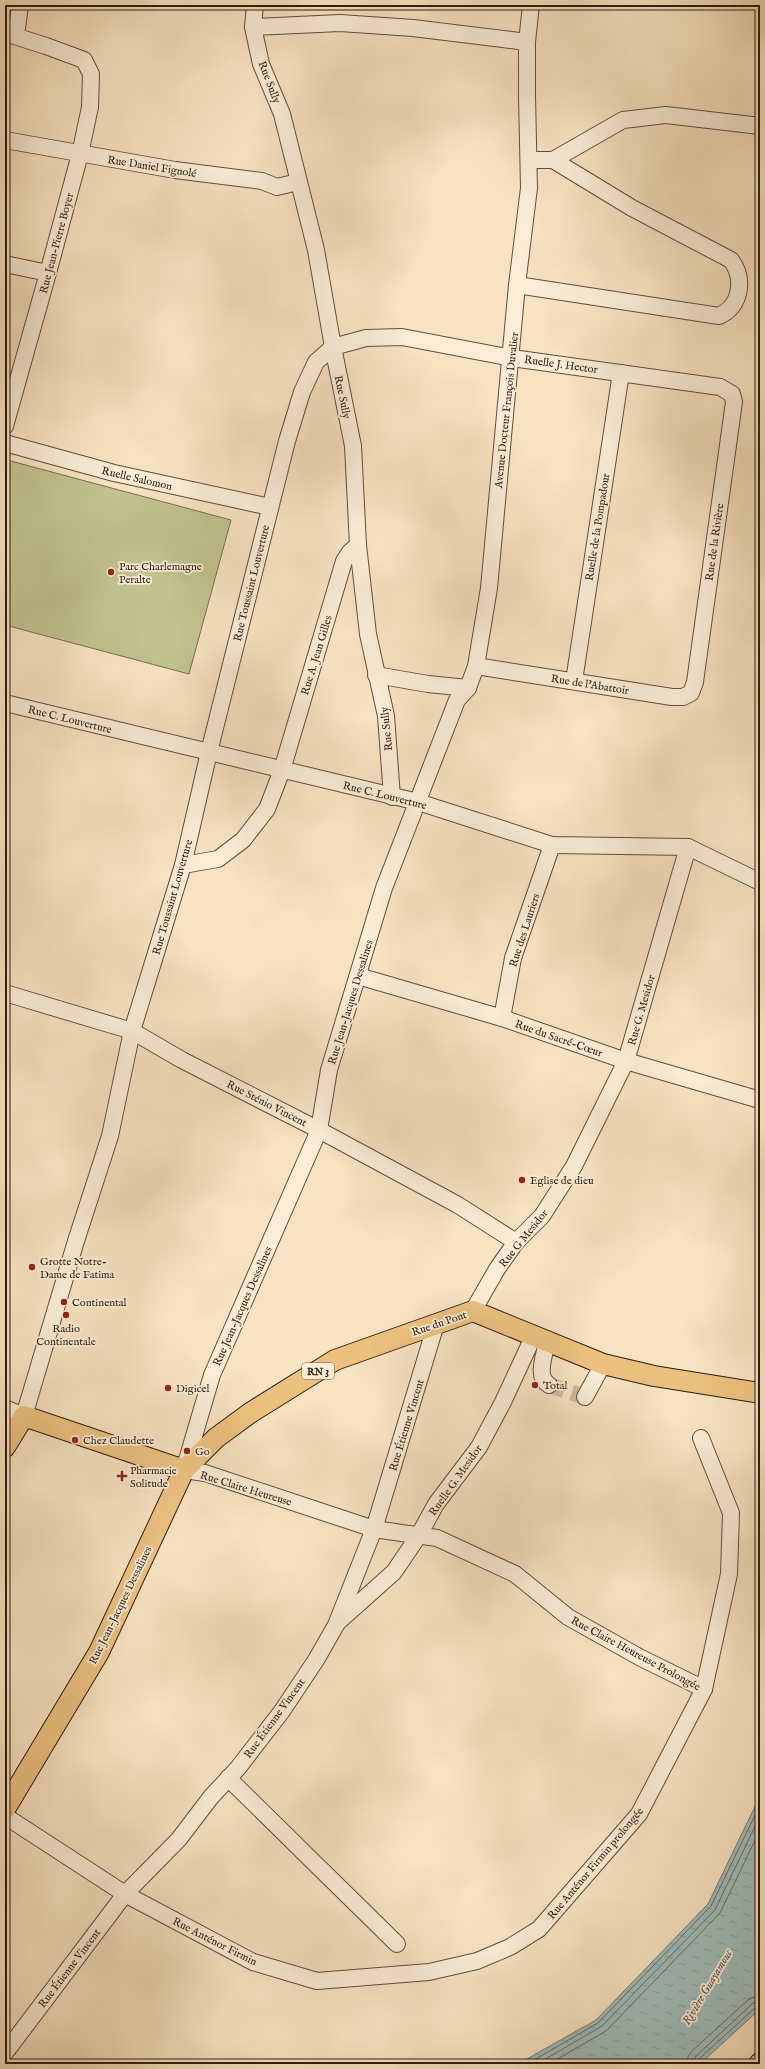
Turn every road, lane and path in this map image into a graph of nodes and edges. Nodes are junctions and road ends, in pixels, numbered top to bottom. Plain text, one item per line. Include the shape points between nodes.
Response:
1 (20, 5) edge
2 (255, 5) edge
3 (531, 5) edge
4 (253, 27) junction
5 (10, 35) edge
6 (527, 42) junction
7 (760, 126) edge
8 (5, 140) edge
9 (80, 154) junction
10 (530, 160) junction
11 (553, 160) junction
12 (298, 182) junction
13 (5, 264) edge
14 (48, 273) junction
15 (518, 285) junction
16 (333, 347) junction
17 (512, 358) junction
18 (621, 373) junction
19 (9, 389) edge
20 (734, 402) joint
21 (5, 426) edge
22 (5, 443) edge
23 (270, 507) junction
24 (358, 545) junction
25 (476, 666) junction
26 (376, 675) junction
27 (574, 681) junction
28 (695, 682) joint
29 (468, 688) junction
30 (5, 703) edge
31 (209, 752) junction
32 (282, 770) junction
33 (392, 797) junction
34 (418, 802) junction
35 (552, 845) junction
36 (688, 847) junction
37 (183, 865) junction
38 (760, 882) edge
39 (358, 976) junction
40 (5, 993) edge
41 (502, 1018) junction
42 (132, 1031) junction
43 (626, 1061) junction
44 (760, 1100) edge
45 (319, 1130) junction
46 (574, 1166) joint
47 (516, 1242) junction
48 (473, 1311) junction
49 (436, 1324) junction
50 (541, 1338) junction
51 (603, 1364) junction
52 (549, 1385) tunnel mouth
53 (753, 1392) edge
54 (585, 1397) dead end
55 (5, 1408) edge
56 (24, 1416) junction
57 (701, 1438) dead end
58 (5, 1447) edge
59 (184, 1470) junction
60 (374, 1529) junction
61 (419, 1535) junction
62 (336, 1625) junction
63 (704, 1689) junction
64 (228, 1778) junction
65 (5, 1809) edge
66 (5, 1816) edge
67 (125, 1894) junction
68 (539, 1928) joint
69 (398, 1944) dead end
70 (5, 2053) edge

1 - 5 street
2 - 4 street, Rue Sully
3 - 6 street, Avenue Docteur François Duvalier
4 - 6 street via 348,24 413,28
4 - 12 street, Rue Sully via 262,64 282,114
5 - 9 street, Rue Jean-Pierre Boyer via 84,60 91,74 92,85
6 - 10 street, Avenue Docteur François Duvalier
7 - 11 street via 666,115 623,120
8 - 9 street, Rue Daniel Fignolé
9 - 12 street, Rue Daniel Fignolé via 262,181 277,187
9 - 14 street, Rue Jean-Pierre Boyer
10 - 11 street
10 - 15 street, Avenue Docteur François Duvalier
11 - 15 street via 632,208 731,260 738,270 740,282 737,296 728,312 719,316
12 - 16 street, Rue Sully via 316,250
13 - 14 street
14 - 19 street, Rue Jean-Pierre Boyer
15 - 17 street, Avenue Docteur François Duvalier
16 - 17 street, Ruelle J. Hector via 366,338 402,337
16 - 23 street, Rue Toussaint Louverture via 316,362 302,392
16 - 24 street, Rue Sully via 353,446
17 - 18 street, Ruelle J. Hector
17 - 25 street, Avenue Docteur François Duvalier via 489,588
18 - 20 street, Ruelle J. Hector via 720,387 732,394
18 - 27 street, Ruelle de la Pompadour
19 - 21 street, Rue Jean-Pierre Boyer
20 - 28 street, Rue de la Rivière
22 - 23 street, Ruelle Salomon via 114,473
23 - 31 street, Rue Toussaint Louverture
24 - 26 street, Rue Sully via 368,634
24 - 32 street, Rue A. Jean Gilles via 344,561
25 - 27 street, Rue de l'Abattoir
25 - 29 street, Avenue Docteur François Duvalier
26 - 29 street
26 - 33 street, Rue Sully via 386,716
27 - 28 street, Rue de l'Abattoir via 672,697 683,697 691,693
29 - 34 street, Avenue Docteur François Duvalier via 458,700
30 - 31 street, Rue C. Louverture
31 - 32 street, Rue C. Louverture
31 - 37 street, Rue Toussaint Louverture
32 - 33 street, Rue C. Louverture
32 - 37 street, Rue A. Jean Gilles via 267,809 243,840 218,859
33 - 34 street, Rue C. Louverture
34 - 35 street, Rue C. Louverture
34 - 39 street, Rue Jean-Jacques Dessalines via 384,888
35 - 36 street, Rue C. Louverture
35 - 41 street, Rue des Lauriers via 513,958
36 - 38 street, Rue C. Louverture
36 - 43 street, Rue G. Mesidor
37 - 42 street, Rue Toussaint Louverture
39 - 41 street, Rue du Sacré-Cœur
39 - 45 street, Rue Jean-Jacques Dessalines via 329,1070
40 - 42 street, Rue Sténio Vincent
41 - 43 street, Rue du Sacré-Cœur
42 - 45 street, Rue Sténio Vincent via 182,1060
42 - 56 street, Rue Toussaint Louverture via 110,1136
43 - 44 street, Rue du Sacré-Cœur
43 - 46 street, Rue G. Mesidor
45 - 47 street, Rue Sténio Vincent via 458,1206
45 - 59 street, Rue Jean-Jacques Dessalines via 212,1375
46 - 47 street, Rue G Mesidor via 542,1216
47 - 48 street, Rue G Mesidor
48 - 49 main road, Rue du Pont / RN 3
48 - 50 main road, Rue du Pont
49 - 59 main road, Rue du Pont / RN 3 via 335,1360 250,1413 216,1438
49 - 60 street, Rue Étienne Vincent
50 - 51 main road, Rue du Pont
50 - 52 street via 541,1376 543,1382
50 - 61 street, Ruelle G. Mesidor via 479,1447 436,1504
51 - 53 main road, Rue du Pont via 654,1376
51 - 54 street
55 - 56 street, Rue Claire Heureuse
56 - 58 main road, Rue Toussaint Louverture
56 - 59 main road, Rue Claire Heureuse
57 - 63 street, Rue Anténor Firmin prolongée via 731,1513 728,1574
59 - 60 street, Rue Claire Heureuse via 205,1474
59 - 65 main road, Rue Jean-Jacques Dessalines via 99,1652
60 - 61 street, Rue Claire Heureuse Prolongée
60 - 62 street, Rue Étienne Vincent
61 - 62 street, Ruelle G. Mesidor via 394,1572
61 - 63 street, Rue Claire Heureuse Prolongée via 437,1538 515,1574 568,1617 641,1658
62 - 64 street, Rue Étienne Vincent via 282,1711
63 - 68 street, Rue Anténor Firmin prolongée via 639,1814
64 - 67 street, Rue Étienne Vincent via 179,1839
64 - 69 street
66 - 67 street, Rue Anténor Firmin
67 - 68 street, Rue Anténor Firmin via 253,1962 317,1981 429,1972 477,1961 510,1947
67 - 70 street, Rue Étienne Vincent

